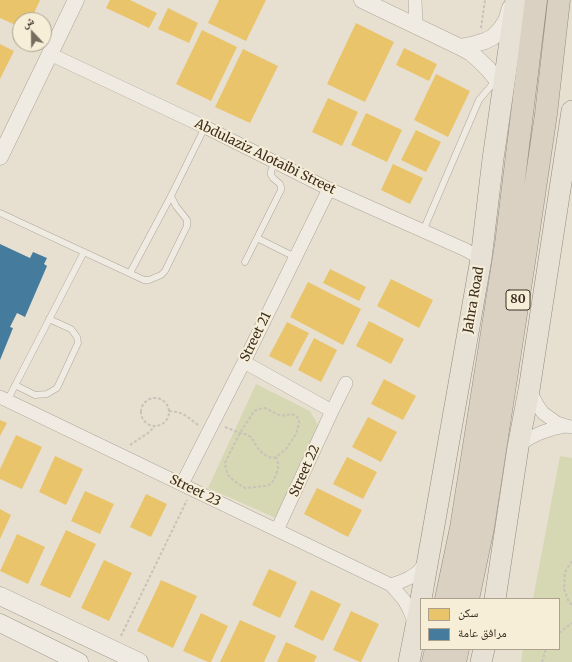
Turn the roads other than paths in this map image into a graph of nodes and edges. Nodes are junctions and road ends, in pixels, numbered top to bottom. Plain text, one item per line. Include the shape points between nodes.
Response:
1 (76, 0) edge
2 (362, 0) edge
3 (415, 0) edge
4 (515, 0) edge
5 (536, 0) edge
6 (559, 0) edge
7 (416, 26) junction
8 (460, 47) junction
9 (50, 54) junction
10 (500, 85) junction
11 (572, 111) edge
12 (205, 127) junction
13 (0, 157) edge
14 (275, 162) junction
15 (329, 189) junction
16 (170, 196) junction
17 (0, 213) edge
18 (423, 231) junction
19 (257, 238) junction
20 (84, 252) junction
21 (295, 258) junction
22 (481, 259) junction
23 (245, 262) dead end
24 (130, 273) junction
25 (49, 319) junction
26 (244, 362) junction
27 (346, 383) dead end
28 (14, 385) junction
29 (529, 390) junction
30 (3, 399) edge
31 (332, 411) junction
32 (569, 427) edge
33 (518, 447) junction
34 (187, 487) junction
35 (277, 530) junction
36 (430, 556) junction
37 (391, 585) junction
38 (0, 596) edge
39 (421, 598) edge
40 (446, 598) edge
41 (468, 598) edge
42 (495, 598) edge
43 (420, 606) edge
44 (39, 614) junction
45 (0, 623) edge
46 (416, 628) junction
47 (27, 636) junction
48 (436, 650) edge
49 (458, 650) edge
50 (484, 650) edge
51 (79, 662) edge
52 (139, 662) edge
53 (409, 662) edge
54 (433, 662) edge
55 (455, 662) edge
56 (482, 662) edge

1 - 9 street
2 - 7 street
3 - 7 street
4 - 8 street via 506,21 494,36
4 - 10 main road, Jahra Road
5 - 40 highway, Jahra Road / 80 via 506,244 461,528
6 - 41 highway, 80 via 546,114 526,249 483,528
7 - 8 street
8 - 10 street via 480,61
9 - 12 street, Abdulaziz Alotaibi Street
9 - 13 street
10 - 18 lane via 479,100
10 - 22 main road, Jahra Road
11 - 29 main road
12 - 14 street, Abdulaziz Alotaibi Street
12 - 16 lane
14 - 15 street, Abdulaziz Alotaibi Street
14 - 19 lane via 271,175 280,184 281,190
15 - 18 street, Abdulaziz Alotaibi Street
15 - 21 street, Street 21
16 - 24 lane
16 - 24 lane via 187,220 187,226 165,271 149,280
17 - 20 lane
18 - 22 street, Abdulaziz Alotaibi Street
19 - 21 lane
19 - 23 lane
20 - 24 lane
20 - 25 lane
21 - 26 street, Street 21
22 - 36 main road, Jahra Road
25 - 28 lane
25 - 28 lane via 71,329 78,343 57,388 47,394 35,395
26 - 31 street
26 - 34 street, Street 21 via 208,434
27 - 31 street, Street 22
28 - 30 lane
29 - 32 street via 543,413 557,423
29 - 33 main road
30 - 34 street, Street 23
31 - 35 street, Street 22
32 - 33 street via 540,433
33 - 42 main road
34 - 35 street, Street 23
35 - 37 street, Street 23
36 - 37 street via 418,572
36 - 39 main road, Jahra Road
37 - 46 street, Street 23 via 404,600
38 - 44 main road
43 - 46 main road, Jahra Road
44 - 47 main road via 25,617 22,624
44 - 52 main road
45 - 47 main road
46 - 53 main road, Jahra Road
47 - 51 main road
48 - 54 highway
49 - 55 highway
50 - 56 main road

